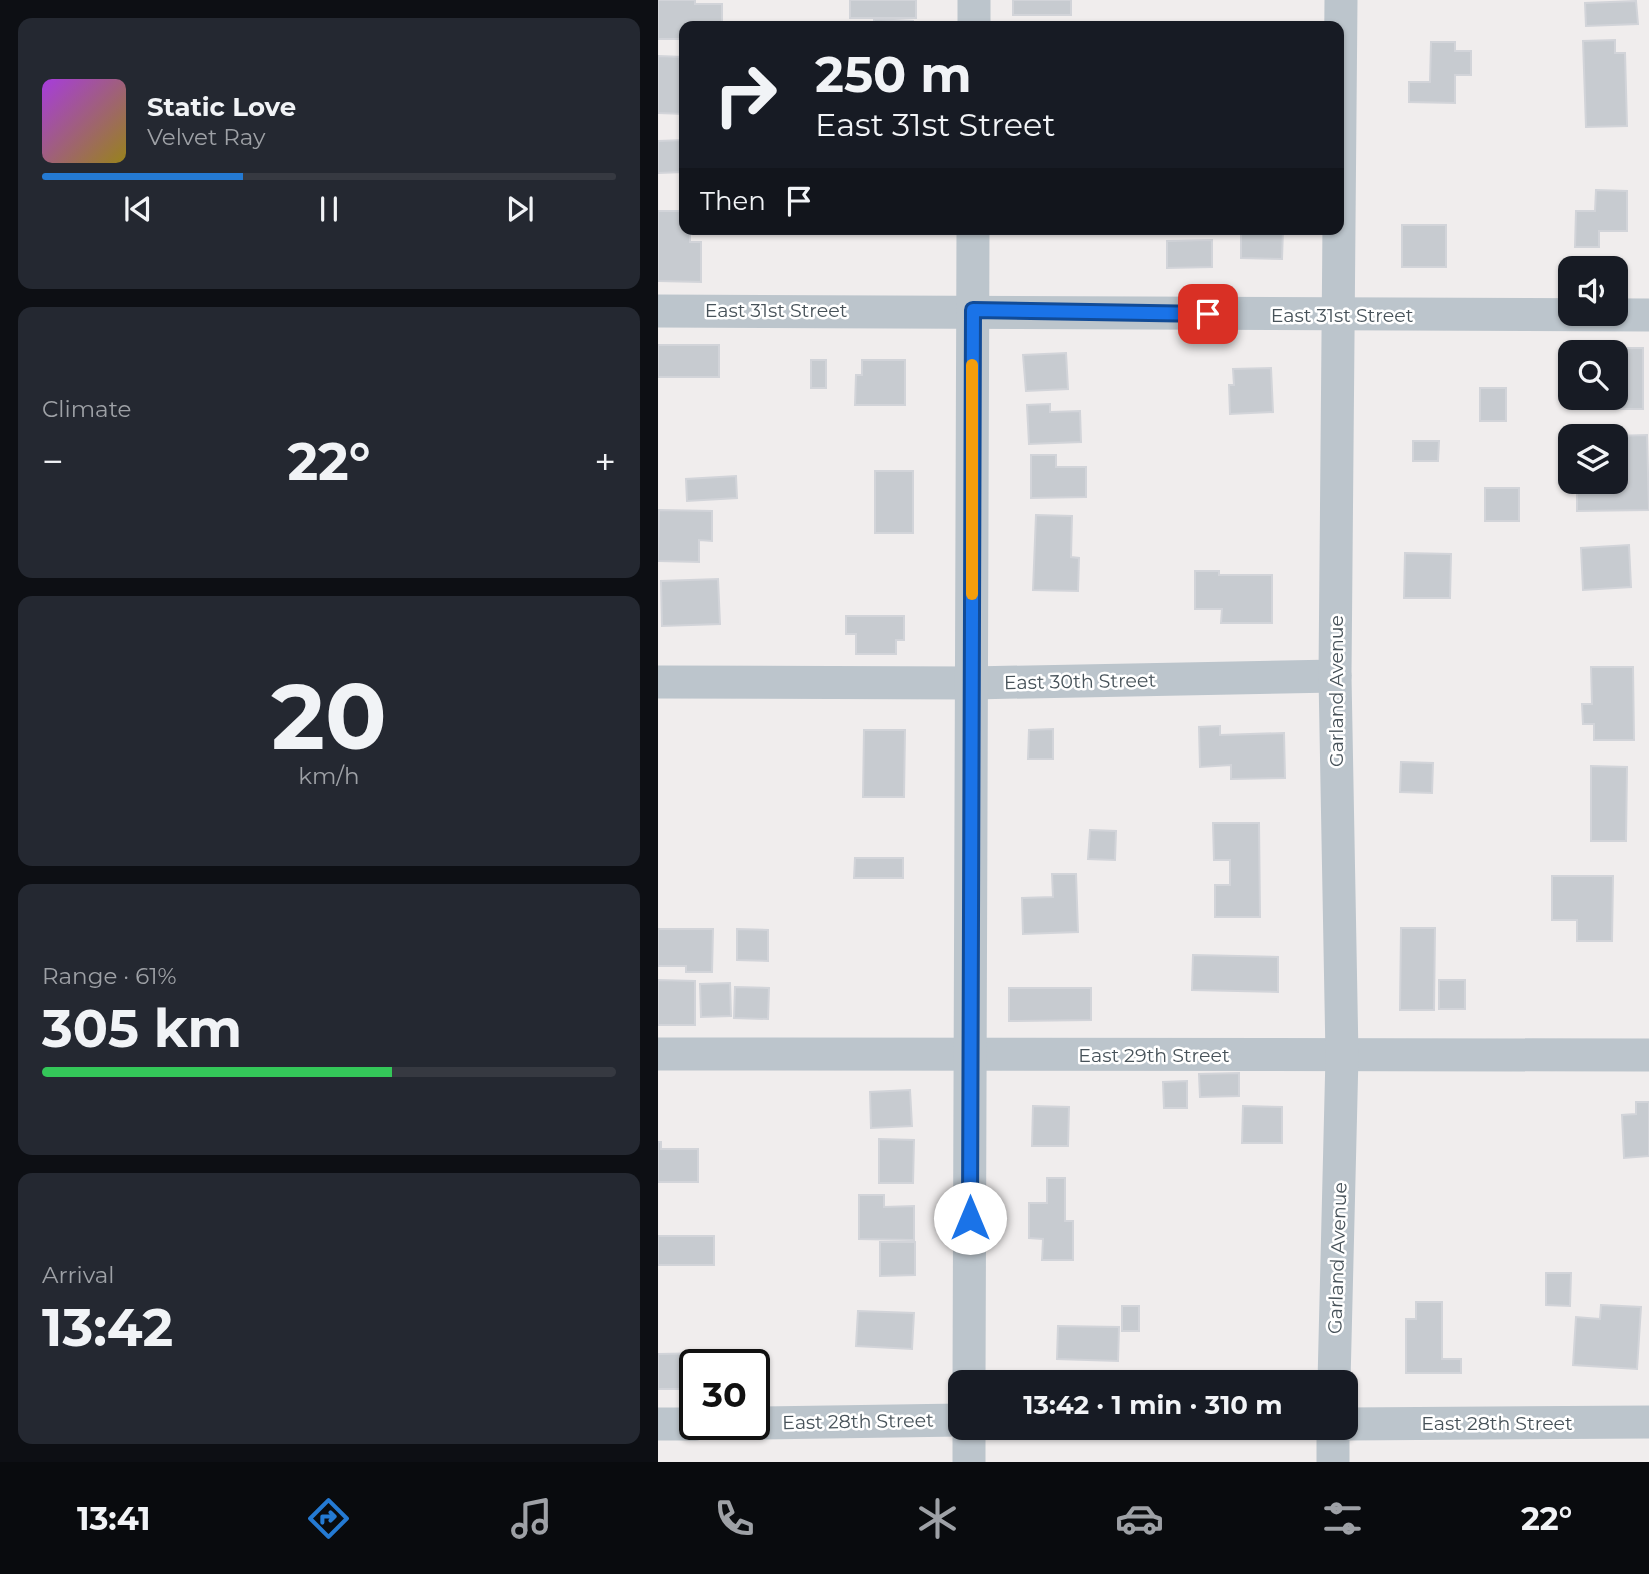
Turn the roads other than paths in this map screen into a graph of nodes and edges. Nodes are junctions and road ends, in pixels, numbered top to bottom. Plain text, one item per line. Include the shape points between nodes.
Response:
1 (974, 0) edge
2 (1341, 0) edge
3 (974, 21) edge
4 (1341, 21) edge
5 (973, 235) edge
6 (1340, 235) edge
7 (973, 310) junction
8 (658, 311) edge
9 (1649, 315) edge
10 (1339, 316) junction
11 (1335, 676) junction
12 (658, 682) edge
13 (972, 683) junction
14 (971, 1053) junction
15 (658, 1054) edge
16 (1649, 1055) edge
17 (1342, 1056) junction
18 (970, 1370) edge
19 (1334, 1370) edge
20 (948, 1420) edge
21 (1649, 1422) edge
22 (770, 1423) edge
23 (658, 1424) edge
24 (679, 1424) edge
25 (1358, 1424) edge
26 (969, 1440) edge
27 (1333, 1440) edge
28 (969, 1462) edge
29 (1332, 1462) edge

1 - 3 street
2 - 4 street, Garland Avenue
5 - 7 street
6 - 10 street, Garland Avenue
7 - 8 street, East 31st Street
7 - 10 street, East 31st Street
7 - 13 street
9 - 10 street, East 31st Street
10 - 11 street, Garland Avenue
11 - 13 street, East 30th Street
11 - 17 street, Garland Avenue
12 - 13 street, East 30th Street
13 - 14 street
14 - 15 street, East 29th Street
14 - 17 street, East 29th Street
14 - 18 street
16 - 17 street, East 29th Street
17 - 19 street, Garland Avenue
20 - 22 street, East 28th Street
21 - 25 street, East 28th Street
23 - 24 street
26 - 28 street
27 - 29 street

